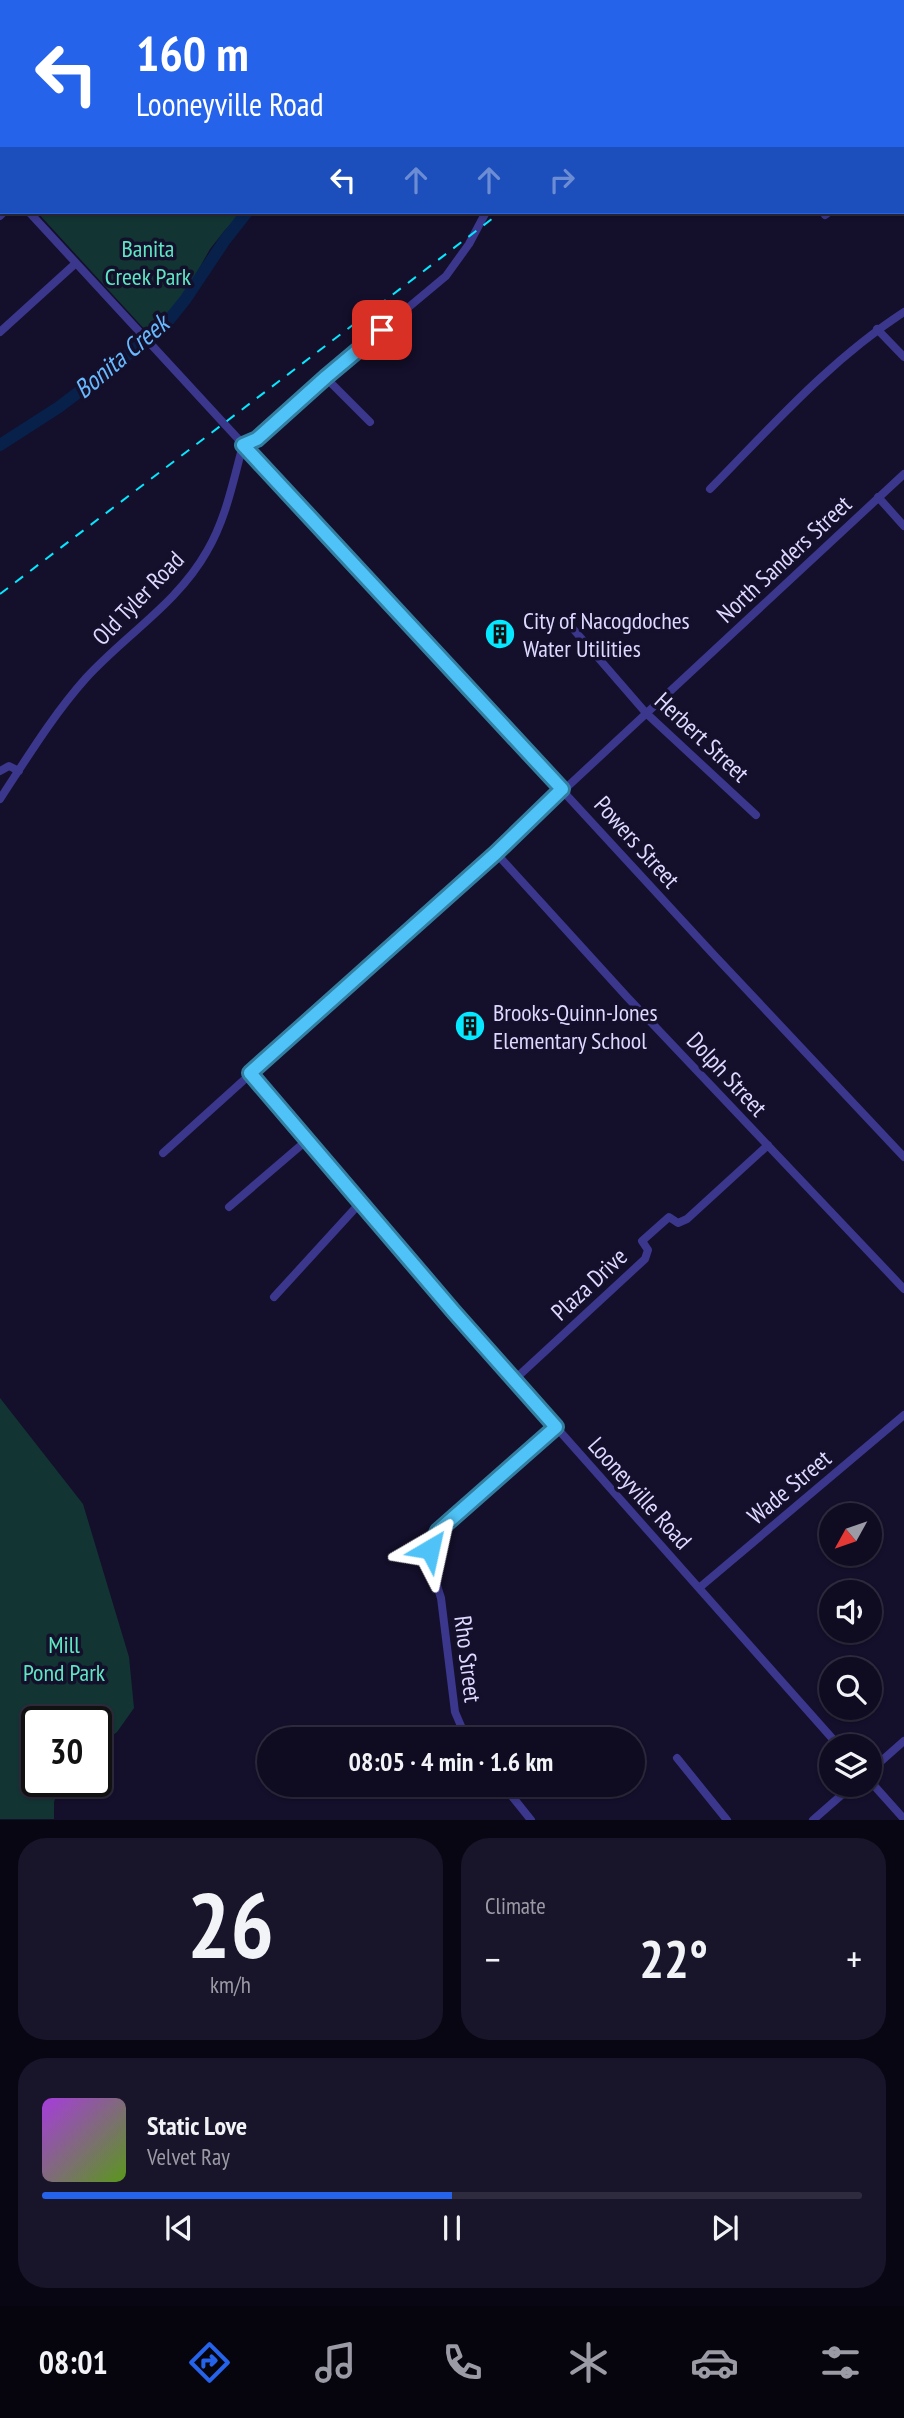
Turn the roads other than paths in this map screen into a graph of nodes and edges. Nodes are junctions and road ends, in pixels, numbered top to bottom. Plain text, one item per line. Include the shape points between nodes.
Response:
1 (31, 214) edge
2 (485, 214) edge
3 (76, 263) junction
4 (904, 312) edge
5 (877, 329) junction
6 (0, 332) edge
7 (904, 357) edge
8 (326, 377) junction
9 (370, 422) dead end
10 (243, 445) junction
11 (904, 474) edge
12 (710, 489) dead end
13 (878, 497) junction
14 (904, 526) edge
15 (568, 623) dead end
16 (646, 713) junction
17 (0, 771) edge
18 (19, 771) junction
19 (562, 789) junction
20 (0, 799) edge
21 (757, 815) dead end
22 (496, 853) junction
23 (250, 1073) junction
24 (306, 1141) junction
25 (768, 1145) junction
26 (163, 1153) dead end
27 (904, 1157) edge
28 (360, 1203) junction
29 (229, 1207) dead end
30 (904, 1289) edge
31 (274, 1297) dead end
32 (514, 1380) junction
33 (904, 1415) edge
34 (556, 1427) junction
35 (699, 1588) junction
36 (461, 1727) edge
37 (828, 1734) edge
38 (904, 1741) edge
39 (677, 1758) dead end
40 (882, 1760) edge
41 (882, 1794) edge
42 (513, 1797) edge
43 (839, 1797) edge
44 (531, 1819) edge
45 (727, 1819) edge
46 (813, 1819) edge
47 (904, 1819) edge

1 - 3 street, Powers Street
2 - 8 street via 446,276
3 - 6 street
3 - 10 street, Powers Street
4 - 5 street
5 - 7 street
5 - 12 street via 828,369
8 - 9 street
8 - 10 street via 257,439
10 - 18 street, Old Tyler Road via 217,531 198,567 87,677
10 - 19 street, Powers Street
11 - 13 street, North Sanders Street
13 - 14 street
13 - 16 street, North Sanders Street
15 - 16 street, Herbert Street
16 - 19 street, North Sanders Street
16 - 21 street, Herbert Street
17 - 18 street via 9,766
18 - 20 street, Old Tyler Road
19 - 22 street, North Sanders Street
19 - 27 street, Powers Street
22 - 23 street, North Sanders Street
22 - 25 street, Dolph Street
23 - 24 street, Looneyville Road
23 - 26 street, North Sanders Street
24 - 28 street, Looneyville Road
24 - 29 street
25 - 30 street, Dolph Street
25 - 32 street, Plaza Drive via 687,1219 678,1223 669,1217 642,1241 648,1248 645,1259
28 - 31 street
28 - 32 street, Looneyville Road
32 - 34 street, Looneyville Road
33 - 35 street, Wade Street
34 - 35 street, Looneyville Road
34 - 36 street, Rho Street via 432,1541 431,1567 441,1598 455,1712
35 - 37 street, Looneyville Road
38 - 40 street
39 - 45 street
41 - 47 street
42 - 44 street
43 - 46 street

